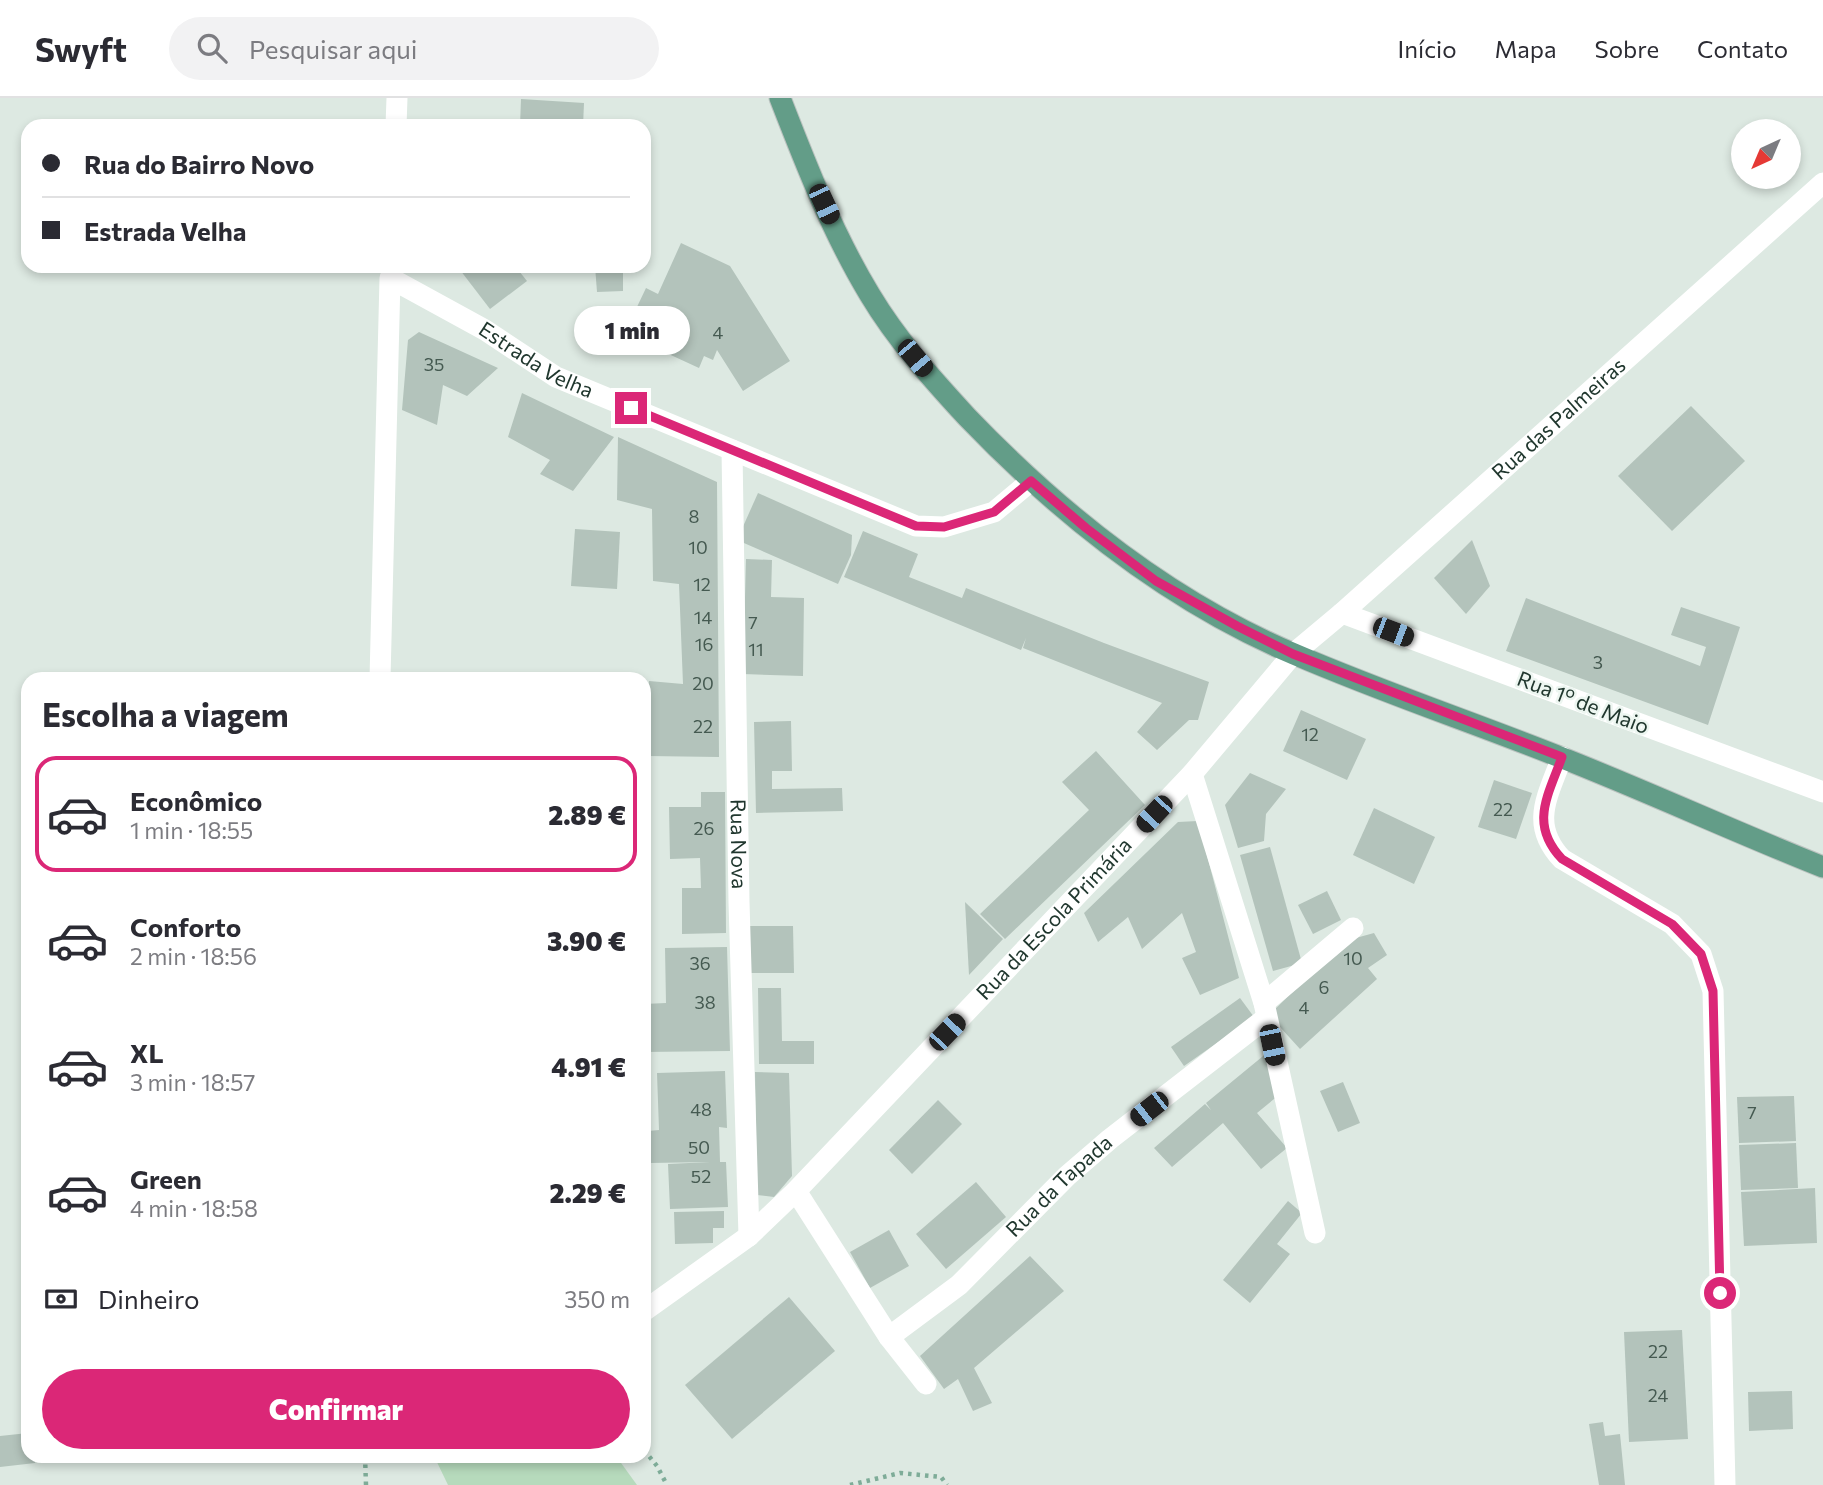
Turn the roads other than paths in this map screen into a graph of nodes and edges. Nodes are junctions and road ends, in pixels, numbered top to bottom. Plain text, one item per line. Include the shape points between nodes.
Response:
1 (397, 98) edge
2 (780, 98) edge
3 (396, 119) edge
4 (1823, 183) edge
5 (390, 273) edge
6 (392, 273) edge
7 (732, 450) junction
8 (1031, 481) junction
9 (1342, 612) junction
10 (1293, 654) junction
11 (380, 672) edge
12 (1562, 757) junction
13 (1192, 774) junction
14 (1823, 793) edge
15 (1823, 867) edge
16 (1353, 928) dead end
17 (1265, 1010) junction
18 (796, 1191) junction
19 (1315, 1233) dead end
20 (749, 1236) junction
21 (651, 1306) edge
22 (889, 1337) junction
23 (926, 1384) dead end
24 (1725, 1485) edge

1 - 3 street
2 - 8 main road via 804,160 870,296 942,390
4 - 9 street, Rua das Palmeiras
5 - 11 street, Estrada Velha
6 - 7 street, Estrada Velha via 556,377
7 - 8 street, Estrada Velha via 916,526 944,527 994,512
7 - 20 street, Rua Nova
8 - 10 main road via 1156,581
9 - 10 street, Rua das Palmeiras
9 - 14 street, Rua 1º de Maio
10 - 12 main road
10 - 13 street, Rua da Escola Primária
12 - 15 main road
12 - 24 street via 1544,808 1544,831 1550,846 1562,859 1672,924 1701,954 1713,991
13 - 17 street
13 - 18 street, Rua da Escola Primária
16 - 17 street, Rua da Tapada
17 - 19 street
17 - 22 street, Rua da Tapada via 1067,1176 959,1285
18 - 20 street, Rua da Escola Primária
18 - 22 street
20 - 21 street, Rua da Escola Primária
22 - 23 street

